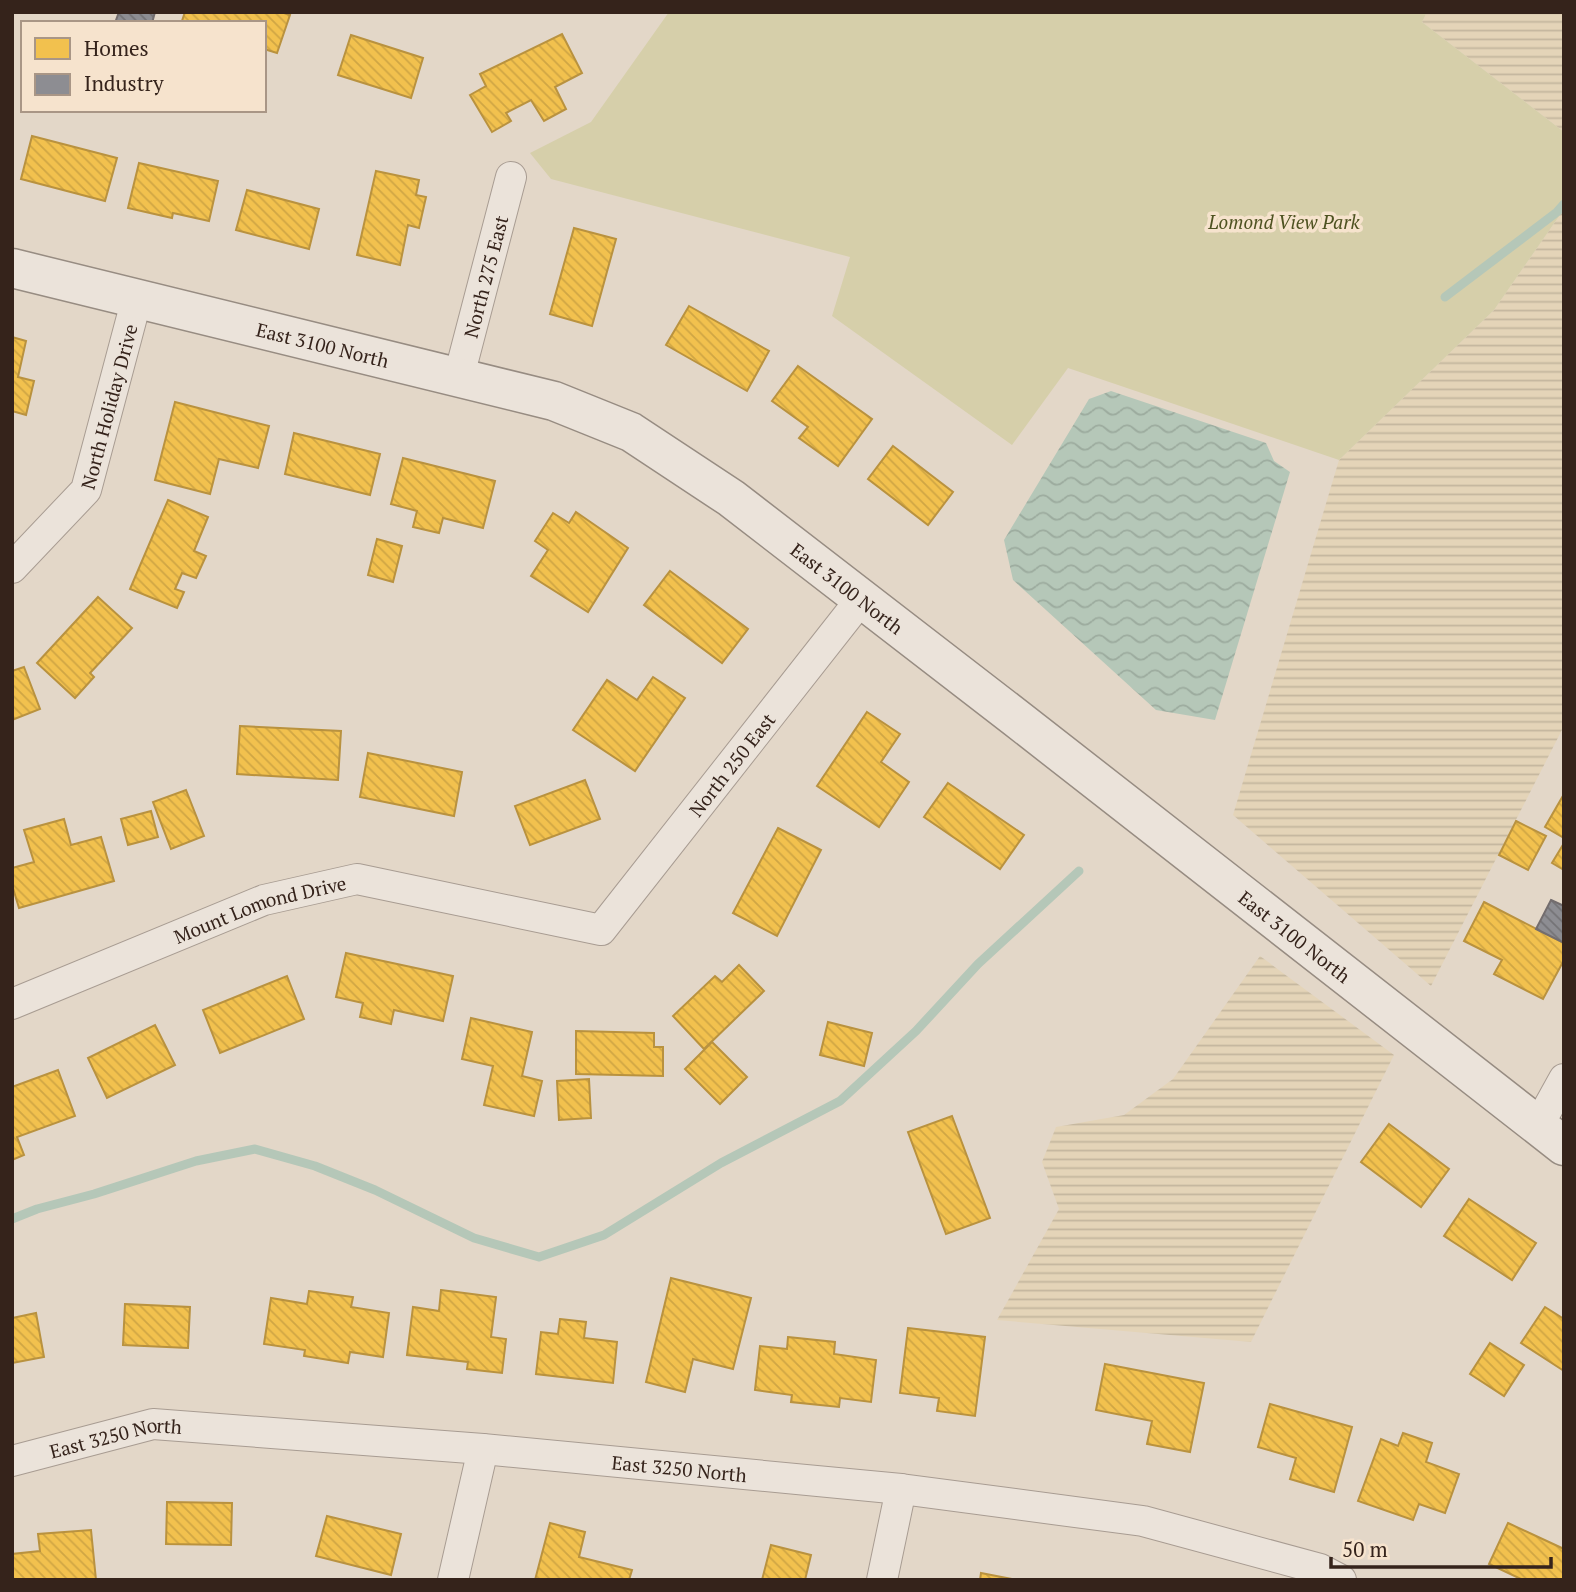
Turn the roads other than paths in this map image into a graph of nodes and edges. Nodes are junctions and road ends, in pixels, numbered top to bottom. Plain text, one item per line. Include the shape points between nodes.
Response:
1 (511, 177) dead end
2 (12, 268) edge
3 (137, 299) junction
4 (459, 376) junction
5 (12, 568) edge
6 (862, 598) junction
7 (601, 930) joint
8 (12, 1004) edge
9 (1564, 1079) edge
10 (1551, 1136) edge
11 (483, 1449) junction
12 (12, 1461) edge
13 (901, 1489) junction
14 (453, 1580) edge
15 (882, 1580) edge
16 (1341, 1580) edge

1 - 4 street, North 275 East
2 - 3 street, East 3100 North
3 - 4 street, East 3100 North
3 - 5 street, North Holiday Drive via 86,490
4 - 6 street, East 3100 North via 554,401 631,432 731,498
6 - 7 street, North 250 East
6 - 10 street, East 3100 North
7 - 8 street, Mount Lomond Drive via 357,879 264,900
9 - 10 street
11 - 12 street, East 3250 North via 153,1424
11 - 13 street, East 3250 North
11 - 14 street
13 - 15 street
13 - 16 street, East 3250 North via 1143,1521 1320,1569

